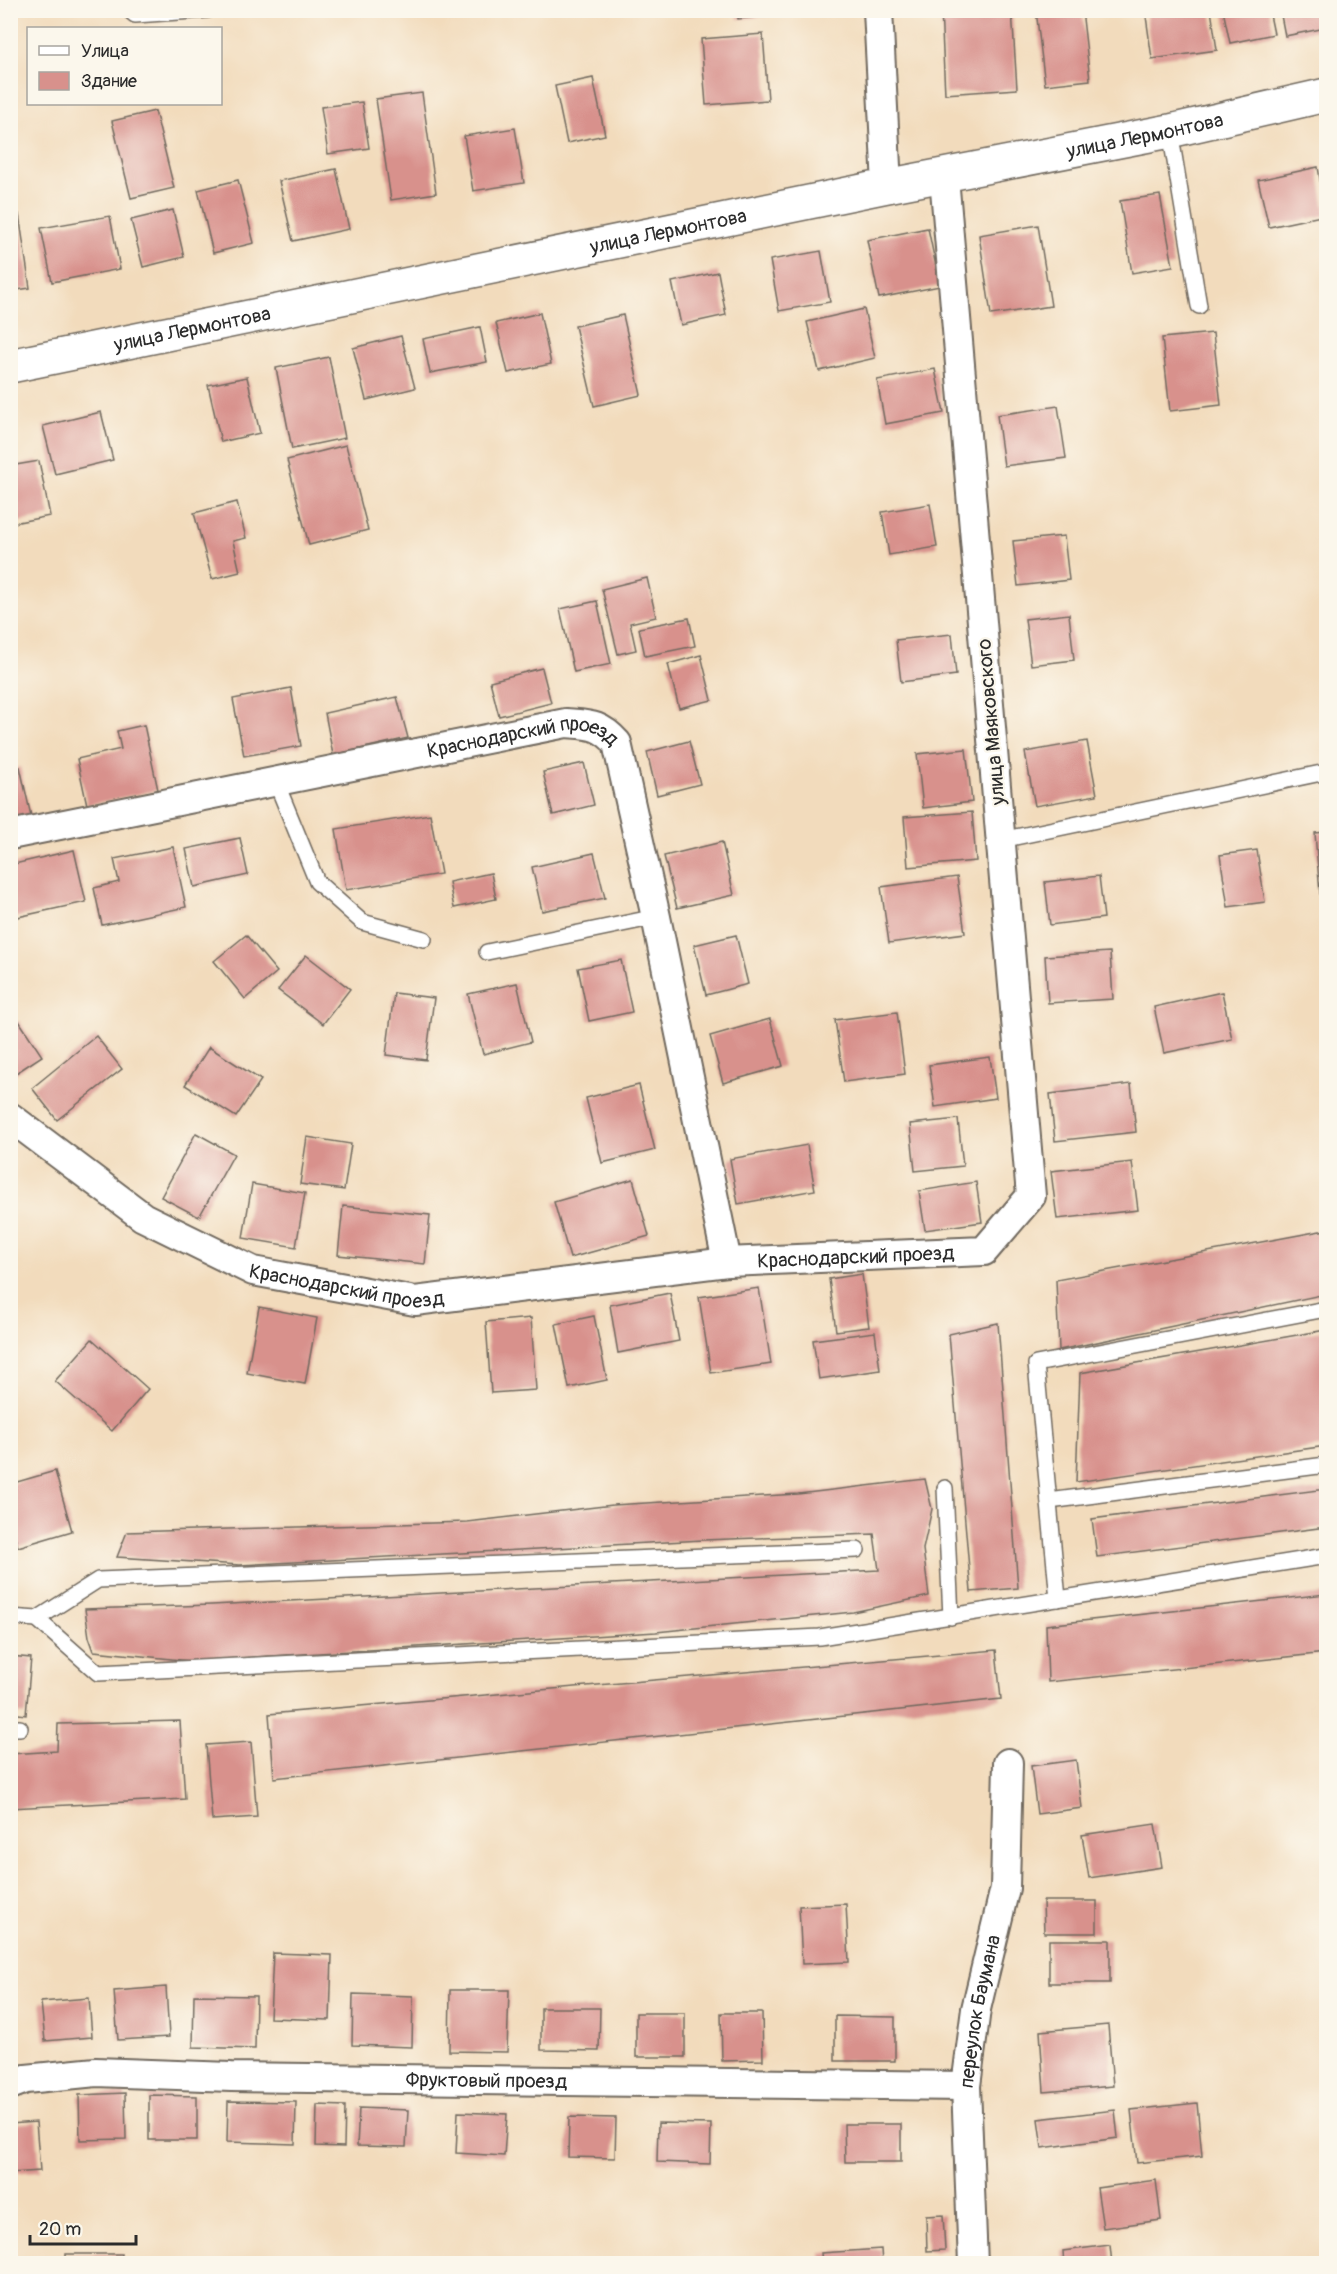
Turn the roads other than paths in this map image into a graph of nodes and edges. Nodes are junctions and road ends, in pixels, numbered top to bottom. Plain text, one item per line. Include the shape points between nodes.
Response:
1 (129, 10) edge
2 (208, 10) edge
3 (878, 10) edge
4 (1326, 95) edge
5 (1170, 131) junction
6 (944, 177) junction
7 (887, 186) junction
8 (1199, 306) dead end
9 (10, 366) edge
10 (1326, 772) edge
11 (276, 783) junction
12 (10, 835) edge
13 (1001, 840) junction
14 (656, 917) junction
15 (424, 939) dead end
16 (487, 952) dead end
17 (10, 1117) edge
18 (984, 1251) joint
19 (727, 1262) junction
20 (1326, 1309) edge
21 (1326, 1465) edge
22 (945, 1488) dead end
23 (1049, 1501) junction
24 (857, 1550) dead end
25 (1326, 1556) edge
26 (1058, 1599) junction
27 (10, 1617) edge
28 (951, 1617) junction
29 (37, 1619) junction
30 (1008, 1763) dead end
31 (10, 2085) edge
32 (966, 2086) junction
33 (973, 2264) edge

1 - 2 lane via 135,15
3 - 7 street
4 - 5 main road, улица Лермонтова
5 - 6 main road, улица Лермонтова
5 - 8 lane
6 - 7 main road, улица Лермонтова
6 - 13 street, улица Маяковского
7 - 9 main road, улица Лермонтова
10 - 13 lane
11 - 12 street, Краснодарский проезд
11 - 14 street, Краснодарский проезд via 566,723 605,730 616,743
11 - 15 lane via 316,882 362,922
13 - 18 street, улица Маяковского via 1031,1196
14 - 16 lane
14 - 19 street, Краснодарский проезд
17 - 19 street, Краснодарский проезд via 143,1217 253,1271 415,1301
18 - 19 street, Краснодарский проезд
20 - 23 lane via 1036,1365
21 - 23 lane
22 - 28 lane
23 - 26 lane
24 - 29 lane via 98,1580
25 - 26 lane
26 - 28 lane
27 - 29 lane
28 - 29 lane via 820,1637 98,1673
30 - 32 street, переулок Баумана via 1005,1888 976,2008
31 - 32 street, Фруктовый проезд via 26,2079 96,2072
32 - 33 street, переулок Баумана

